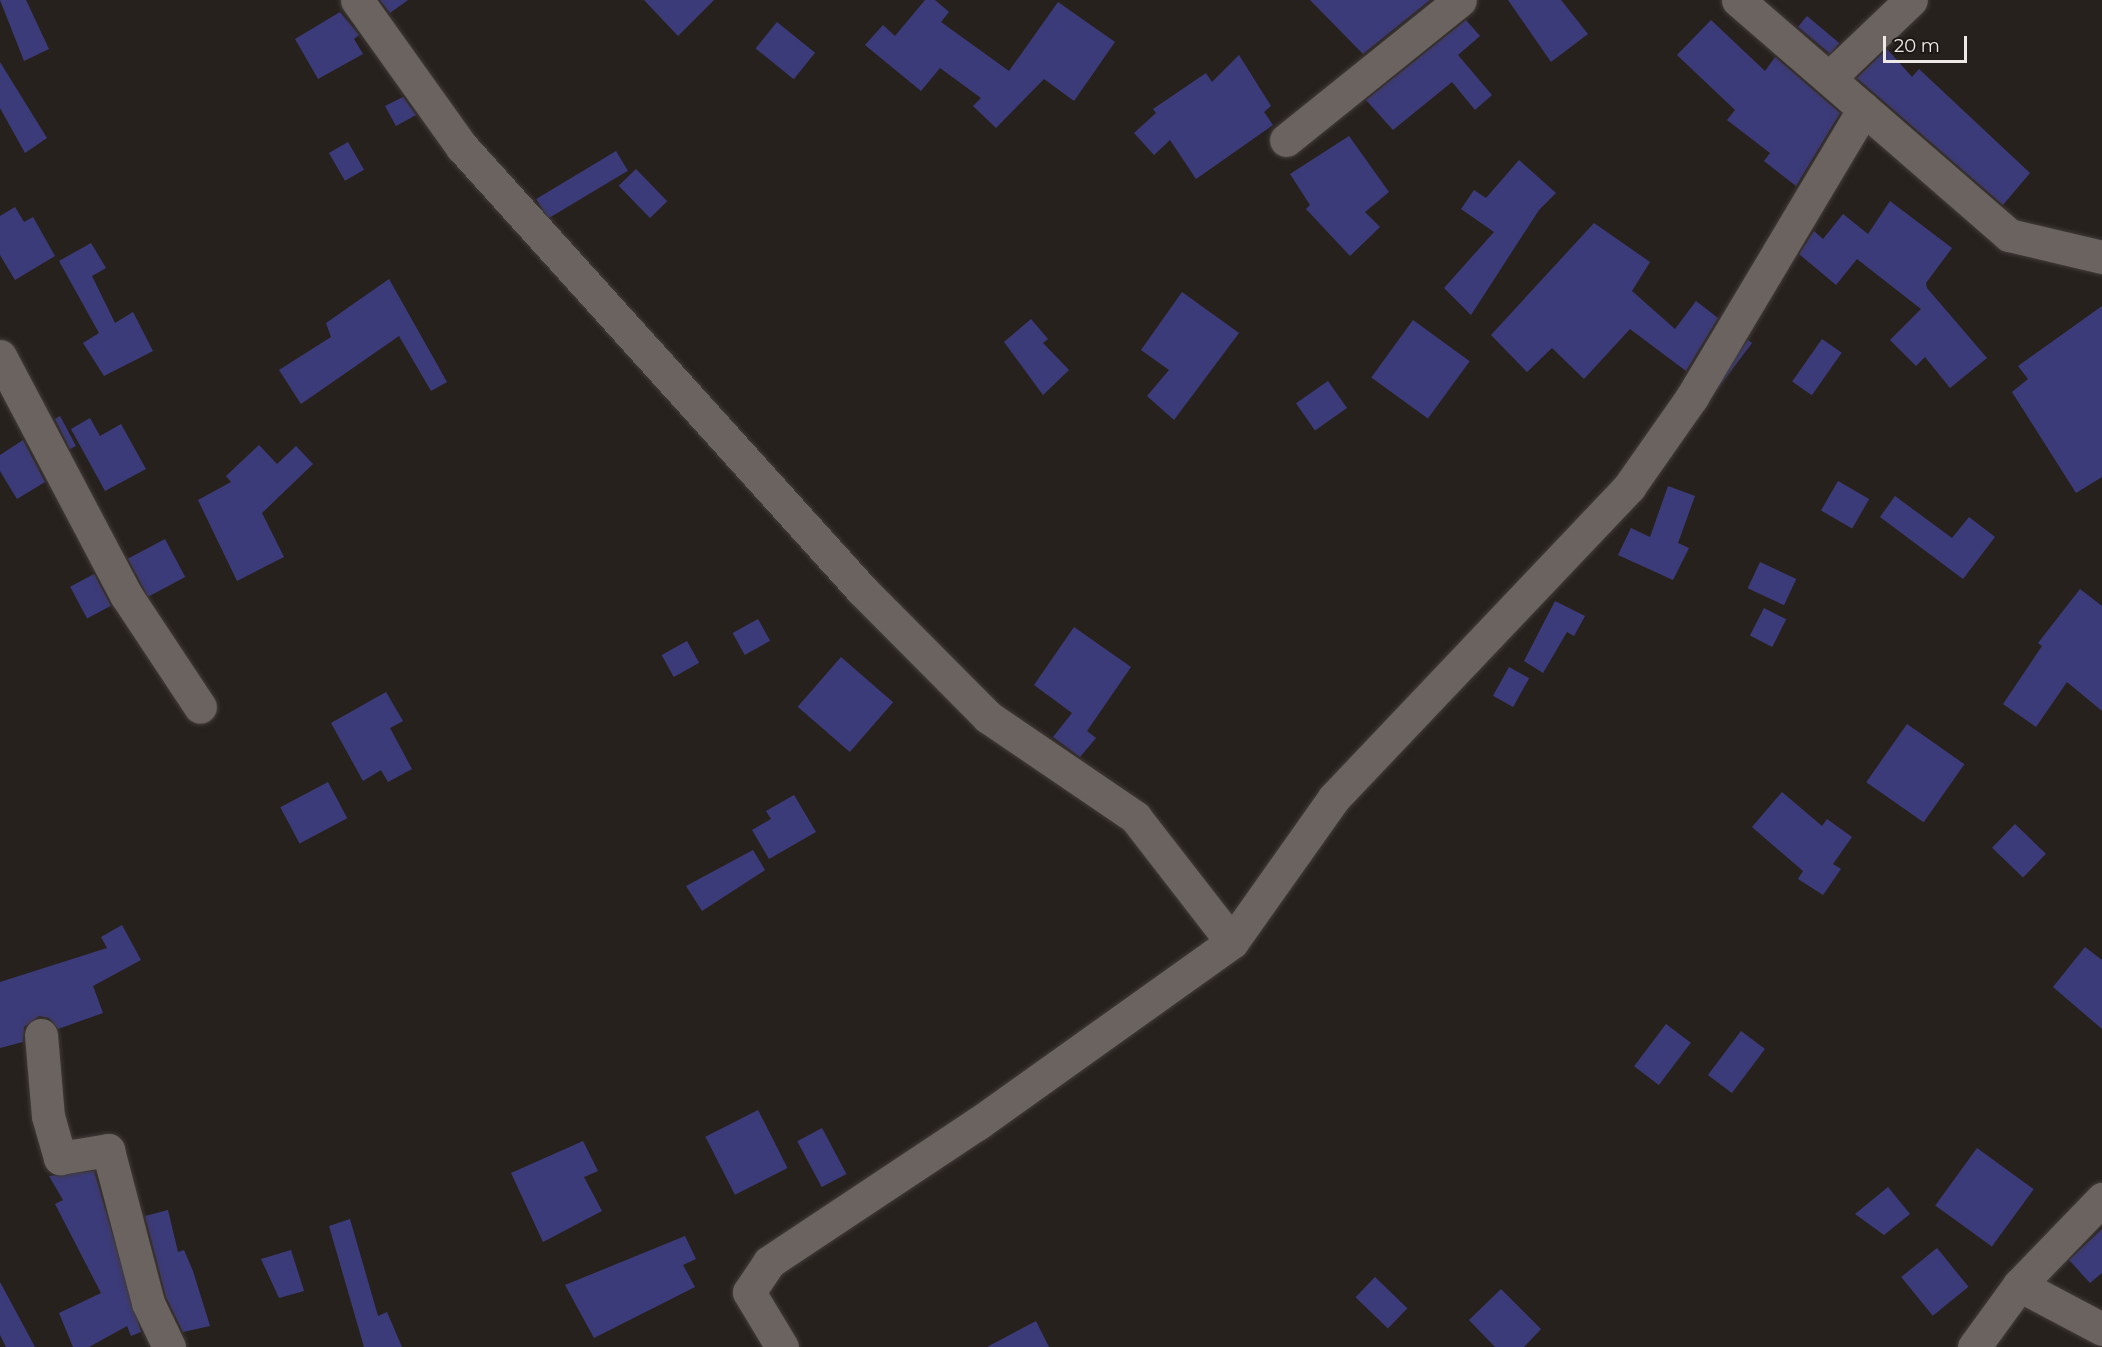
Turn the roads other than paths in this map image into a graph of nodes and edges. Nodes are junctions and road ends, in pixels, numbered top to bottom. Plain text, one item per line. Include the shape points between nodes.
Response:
1 (357, 0) edge
2 (1460, 0) edge
3 (1738, 0) edge
4 (1911, 0) edge
5 (1829, 78) junction
6 (1864, 109) junction
7 (1286, 140) dead end
8 (2102, 257) edge
9 (0, 356) edge
10 (200, 707) dead end
11 (1232, 942) junction
12 (41, 1035) dead end
13 (2102, 1199) edge
14 (2019, 1285) junction
15 (2102, 1329) edge
16 (169, 1347) edge
17 (782, 1347) edge
18 (1974, 1347) edge

1 - 11 street via 462,147 862,590 988,717 1135,817
2 - 7 street
3 - 5 street
4 - 5 street
5 - 6 street
6 - 8 street via 2010,235
6 - 11 street via 1692,397 1629,487 1334,798
9 - 10 street via 126,595
11 - 17 street via 977,1124 769,1262 749,1292
12 - 16 street via 48,1116 60,1158 108,1150 148,1303
13 - 14 street
14 - 15 street
14 - 18 street

